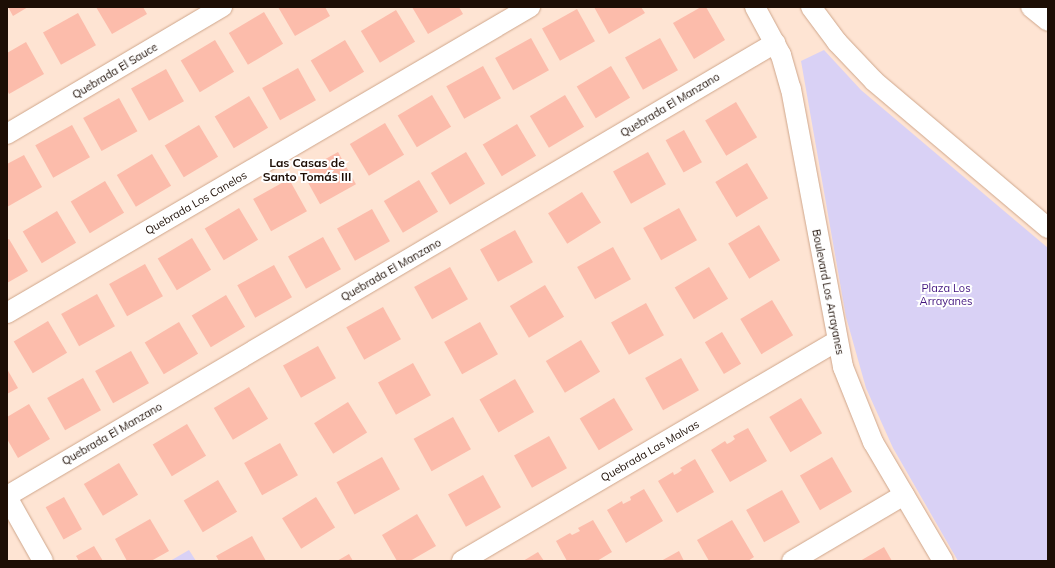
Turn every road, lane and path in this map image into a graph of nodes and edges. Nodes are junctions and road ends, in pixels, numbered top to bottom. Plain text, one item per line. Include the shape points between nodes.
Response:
1 (222, 7) edge
2 (530, 7) edge
3 (755, 7) edge
4 (811, 7) edge
5 (1030, 7) edge
6 (1048, 21) edge
7 (775, 43) junction
8 (7, 134) edge
9 (1048, 228) edge
10 (7, 314) edge
11 (837, 341) junction
12 (904, 495) junction
13 (7, 496) edge
14 (43, 561) edge
15 (462, 561) edge
16 (792, 561) edge
17 (944, 561) edge

1 - 8 street, Quebrada El Sauce
2 - 10 street, Quebrada Los Canelos
3 - 7 street, Boulevard Los Arrayanes
4 - 9 street via 837,42 874,81
5 - 6 street
7 - 11 street, Boulevard Los Arrayanes via 791,89
7 - 13 street, Quebrada El Manzano
11 - 12 street, Boulevard Los Arrayanes via 863,421
11 - 15 street, Quebrada Las Malvas
12 - 16 street
12 - 17 street, Boulevard Los Arrayanes
13 - 14 street

